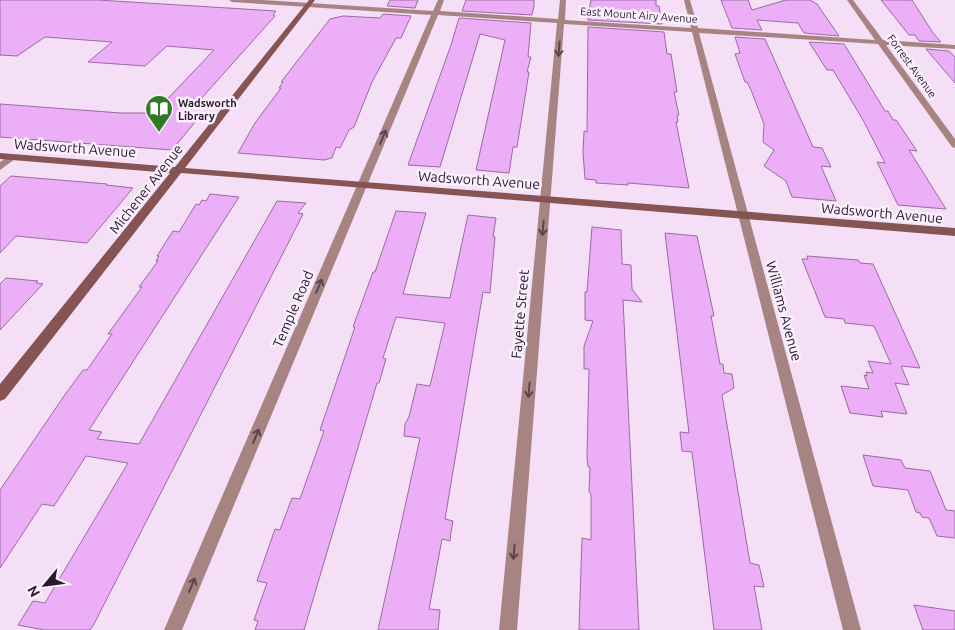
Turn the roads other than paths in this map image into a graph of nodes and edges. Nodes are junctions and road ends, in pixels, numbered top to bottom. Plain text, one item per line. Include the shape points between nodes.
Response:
1 (232, 0) edge
2 (441, 0) edge
3 (563, 0) edge
4 (687, 0) edge
5 (850, 0) edge
6 (310, 3) edge
7 (435, 14) junction
8 (561, 22) junction
9 (695, 30) junction
10 (881, 43) junction
11 (955, 47) edge
12 (955, 145) edge
13 (0, 156) edge
14 (12, 157) junction
15 (0, 167) edge
16 (179, 170) junction
17 (362, 185) junction
18 (546, 199) junction
19 (743, 215) junction
20 (955, 232) edge
21 (0, 395) edge
22 (173, 630) edge
23 (508, 630) edge
24 (852, 630) edge

1 - 6 street, East Mount Airy Avenue
2 - 7 street, Temple Road
3 - 8 street, Fayette Street
4 - 9 street, Williams Avenue
5 - 10 street, Forrest Avenue
6 - 7 street, East Mount Airy Avenue
6 - 16 main road, Michener Avenue
7 - 8 street, East Mount Airy Avenue
17 -> 7 street, Temple Road
8 - 9 street, East Mount Airy Avenue
8 -> 18 street, Fayette Street
9 - 10 street, East Mount Airy Avenue
9 - 19 street, Williams Avenue
10 - 11 street, East Mount Airy Avenue
10 - 12 street, Forrest Avenue
13 - 14 main road, Wadsworth Avenue
14 - 15 street
14 - 16 main road, Wadsworth Avenue
16 - 17 main road, Wadsworth Avenue
16 - 21 main road, Michener Avenue
17 - 18 main road, Wadsworth Avenue
22 -> 17 street, Temple Road
18 - 19 main road, Wadsworth Avenue
18 -> 23 street, Fayette Street
19 - 20 main road, Wadsworth Avenue
19 - 24 street, Williams Avenue

